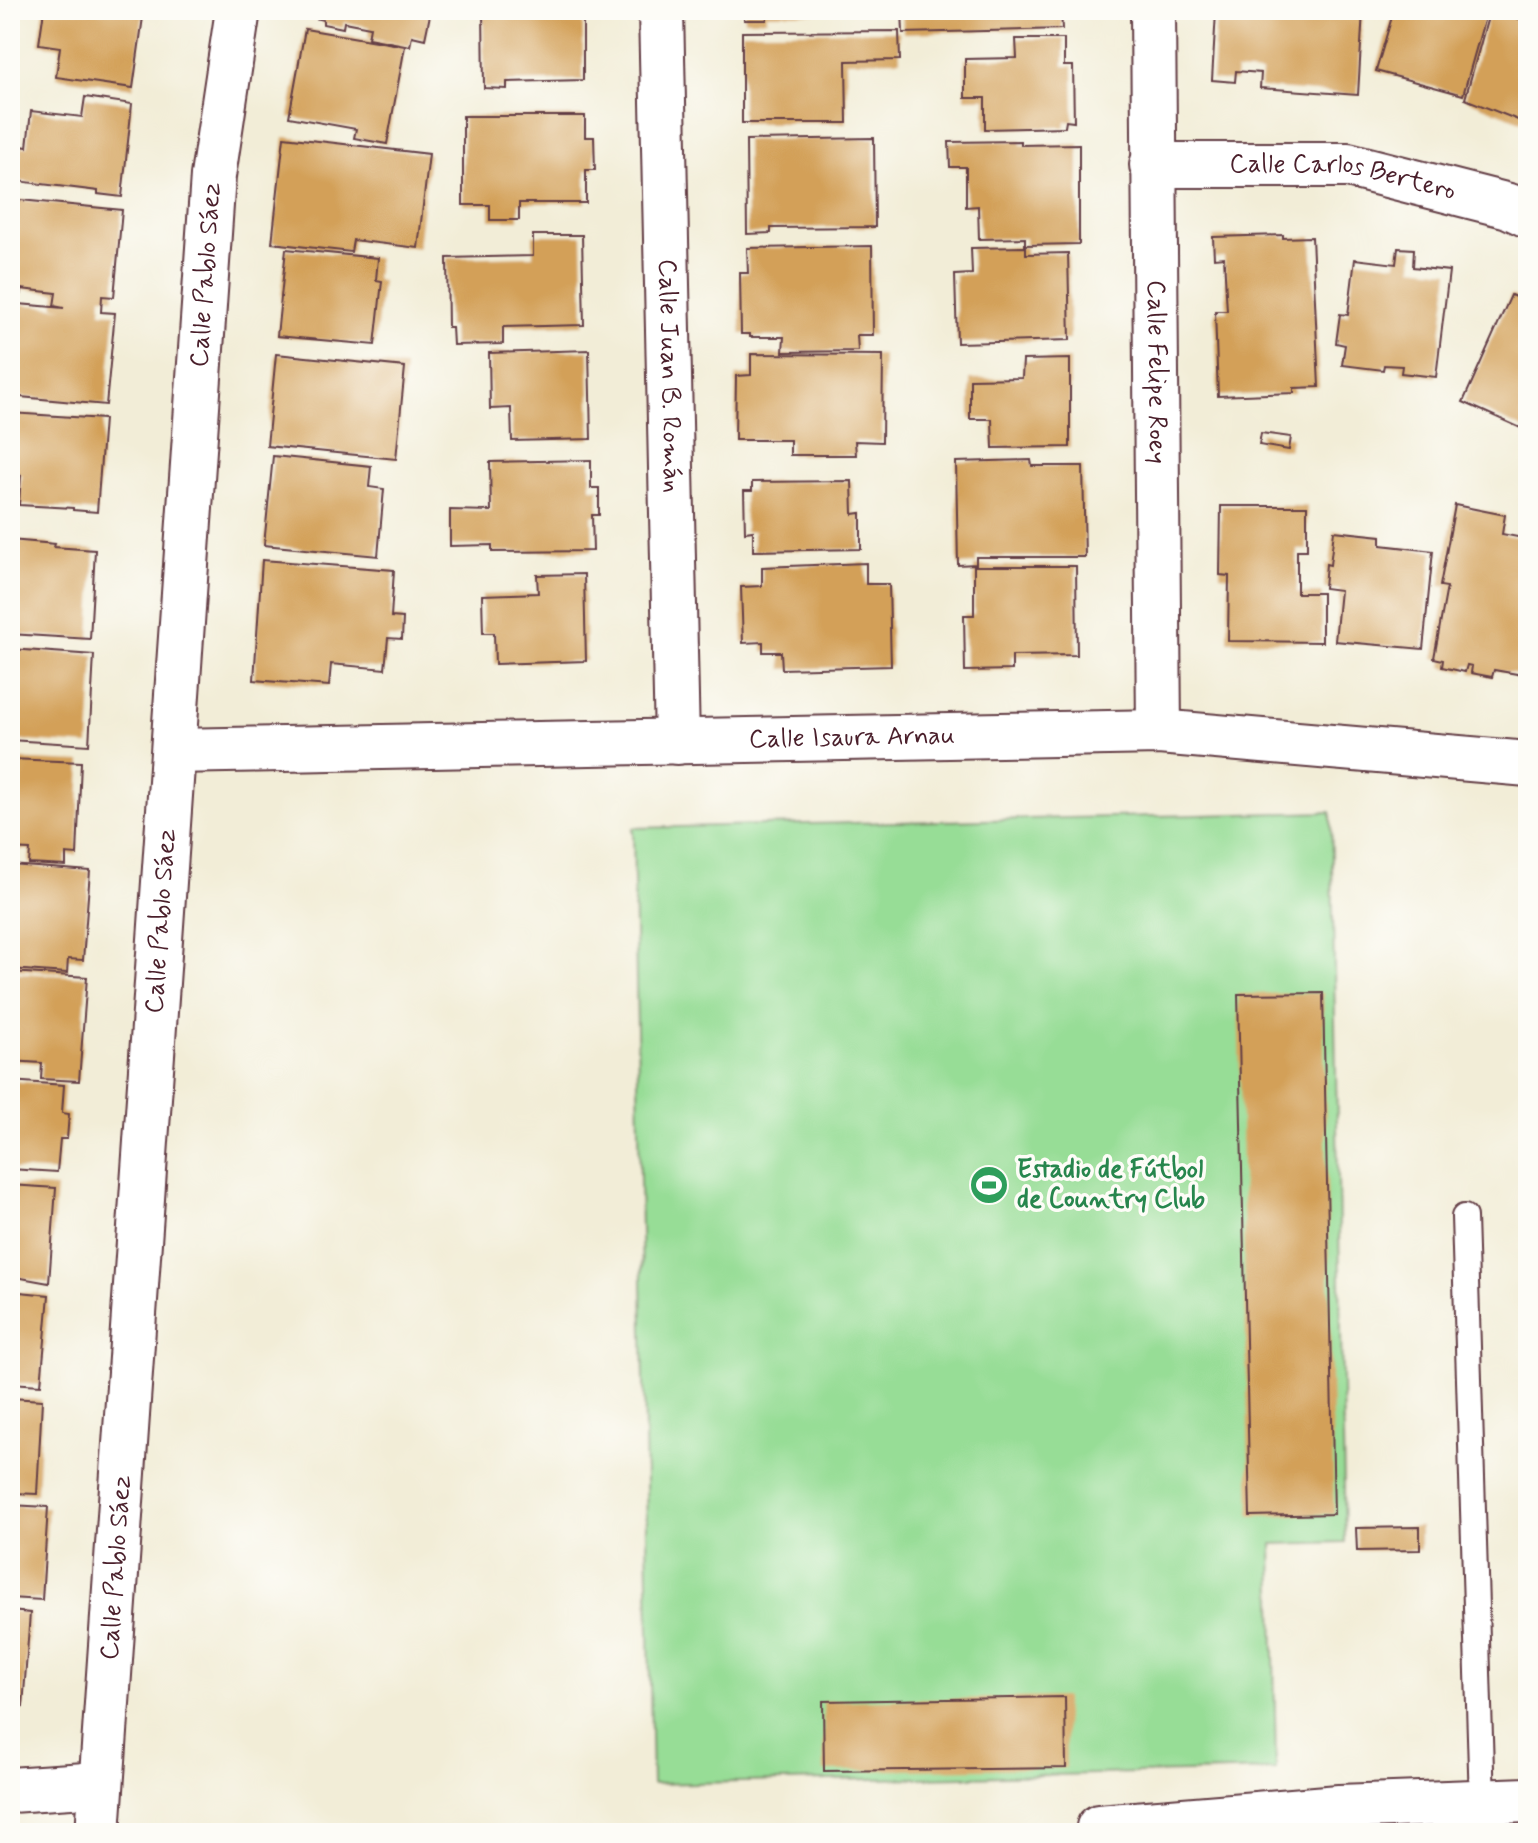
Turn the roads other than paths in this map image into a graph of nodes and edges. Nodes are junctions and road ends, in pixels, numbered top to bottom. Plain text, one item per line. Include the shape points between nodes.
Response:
1 (238, 10) edge
2 (661, 10) edge
3 (1153, 10) edge
4 (1152, 165) junction
5 (1528, 215) edge
6 (1159, 732) junction
7 (677, 742) junction
8 (174, 751) junction
9 (1528, 764) edge
10 (1464, 1217) dead end
11 (101, 1784) junction
12 (10, 1790) edge
13 (1528, 1800) edge
14 (1484, 1818) edge
15 (1339, 1820) edge
16 (1101, 1830) edge
17 (98, 1833) edge

1 - 8 street, Calle Pablo Sáez via 213,176
2 - 7 street, Calle Juan B. Román
3 - 4 street, Calle Felipe Roey
4 - 5 street, Calle Carlos Bertero via 1348,165
4 - 6 street, Calle Felipe Roey
6 - 7 street, Calle Isaura Arnau
6 - 9 street, Calle Isaura Arnau
7 - 8 street, Calle Isaura Arnau
8 - 11 street, Calle Pablo Sáez
10 - 14 lane
11 - 12 street
11 - 17 street, Calle Pablo Sáez
13 - 14 street
14 - 15 street
15 - 16 street

